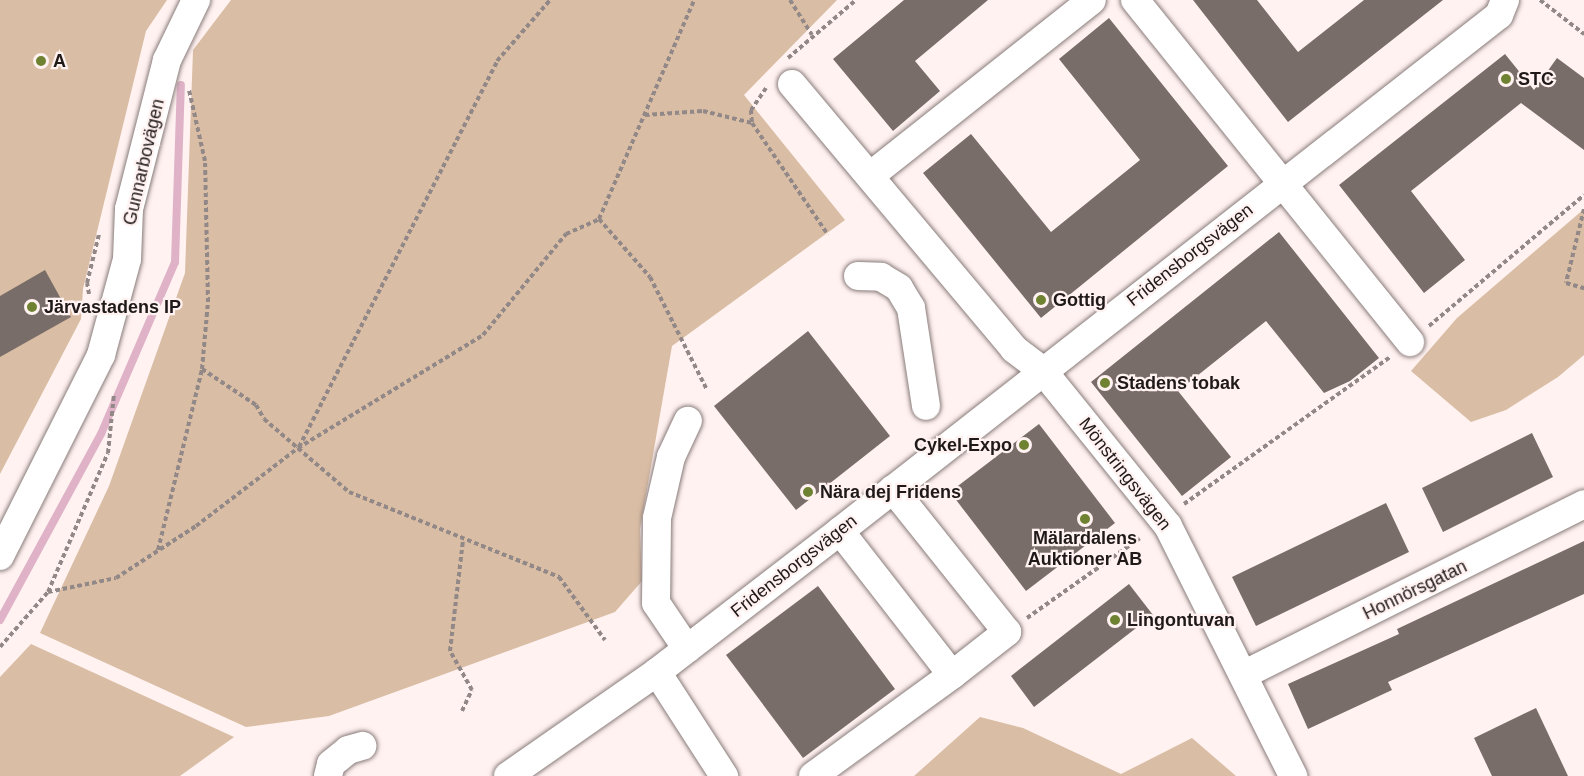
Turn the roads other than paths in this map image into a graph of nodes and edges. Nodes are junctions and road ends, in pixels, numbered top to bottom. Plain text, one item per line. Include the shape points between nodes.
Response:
1 (196, 0) edge
2 (1092, 0) edge
3 (1135, 0) edge
4 (1505, 0) edge
5 (782, 77) road end
6 (870, 176) junction
7 (1281, 184) junction
8 (858, 276) dead end
9 (1410, 342) road end
10 (1043, 371) junction
11 (926, 406) dead end
12 (688, 421) dead end
13 (893, 489) junction
14 (1584, 504) edge
15 (840, 531) junction
16 (0, 556) edge
17 (687, 649) junction
18 (657, 672) junction
19 (1245, 674) junction
20 (952, 675) junction
21 (362, 746) dead end
22 (328, 776) edge
23 (508, 776) edge
24 (724, 776) edge
25 (813, 776) edge
26 (1293, 776) edge

1 - 16 street, Gunnarbovägen via 167,60 128,223 127,259 101,355
2 - 6 street
3 - 7 street
4 - 7 street, Fridensborgsvägen via 1499,15
5 - 6 street
6 - 10 street via 1014,349
7 - 9 street
7 - 10 street, Fridensborgsvägen
8 - 11 street via 881,278 899,288 911,308
10 - 13 street, Fridensborgsvägen
10 - 19 street, Mönstringsvägen via 1163,519
12 - 17 street via 671,457 657,518 656,603
13 - 15 street, Fridensborgsvägen
13 - 20 street via 1007,632
14 - 19 street, Honnörsgatan
15 - 17 street, Fridensborgsvägen
15 - 20 street
17 - 18 street, Fridensborgsvägen
18 - 23 street, Fridensborgsvägen
18 - 24 street
19 - 26 street, Mönstringsvägen
20 - 25 street
21 - 22 street via 348,750 331,764

